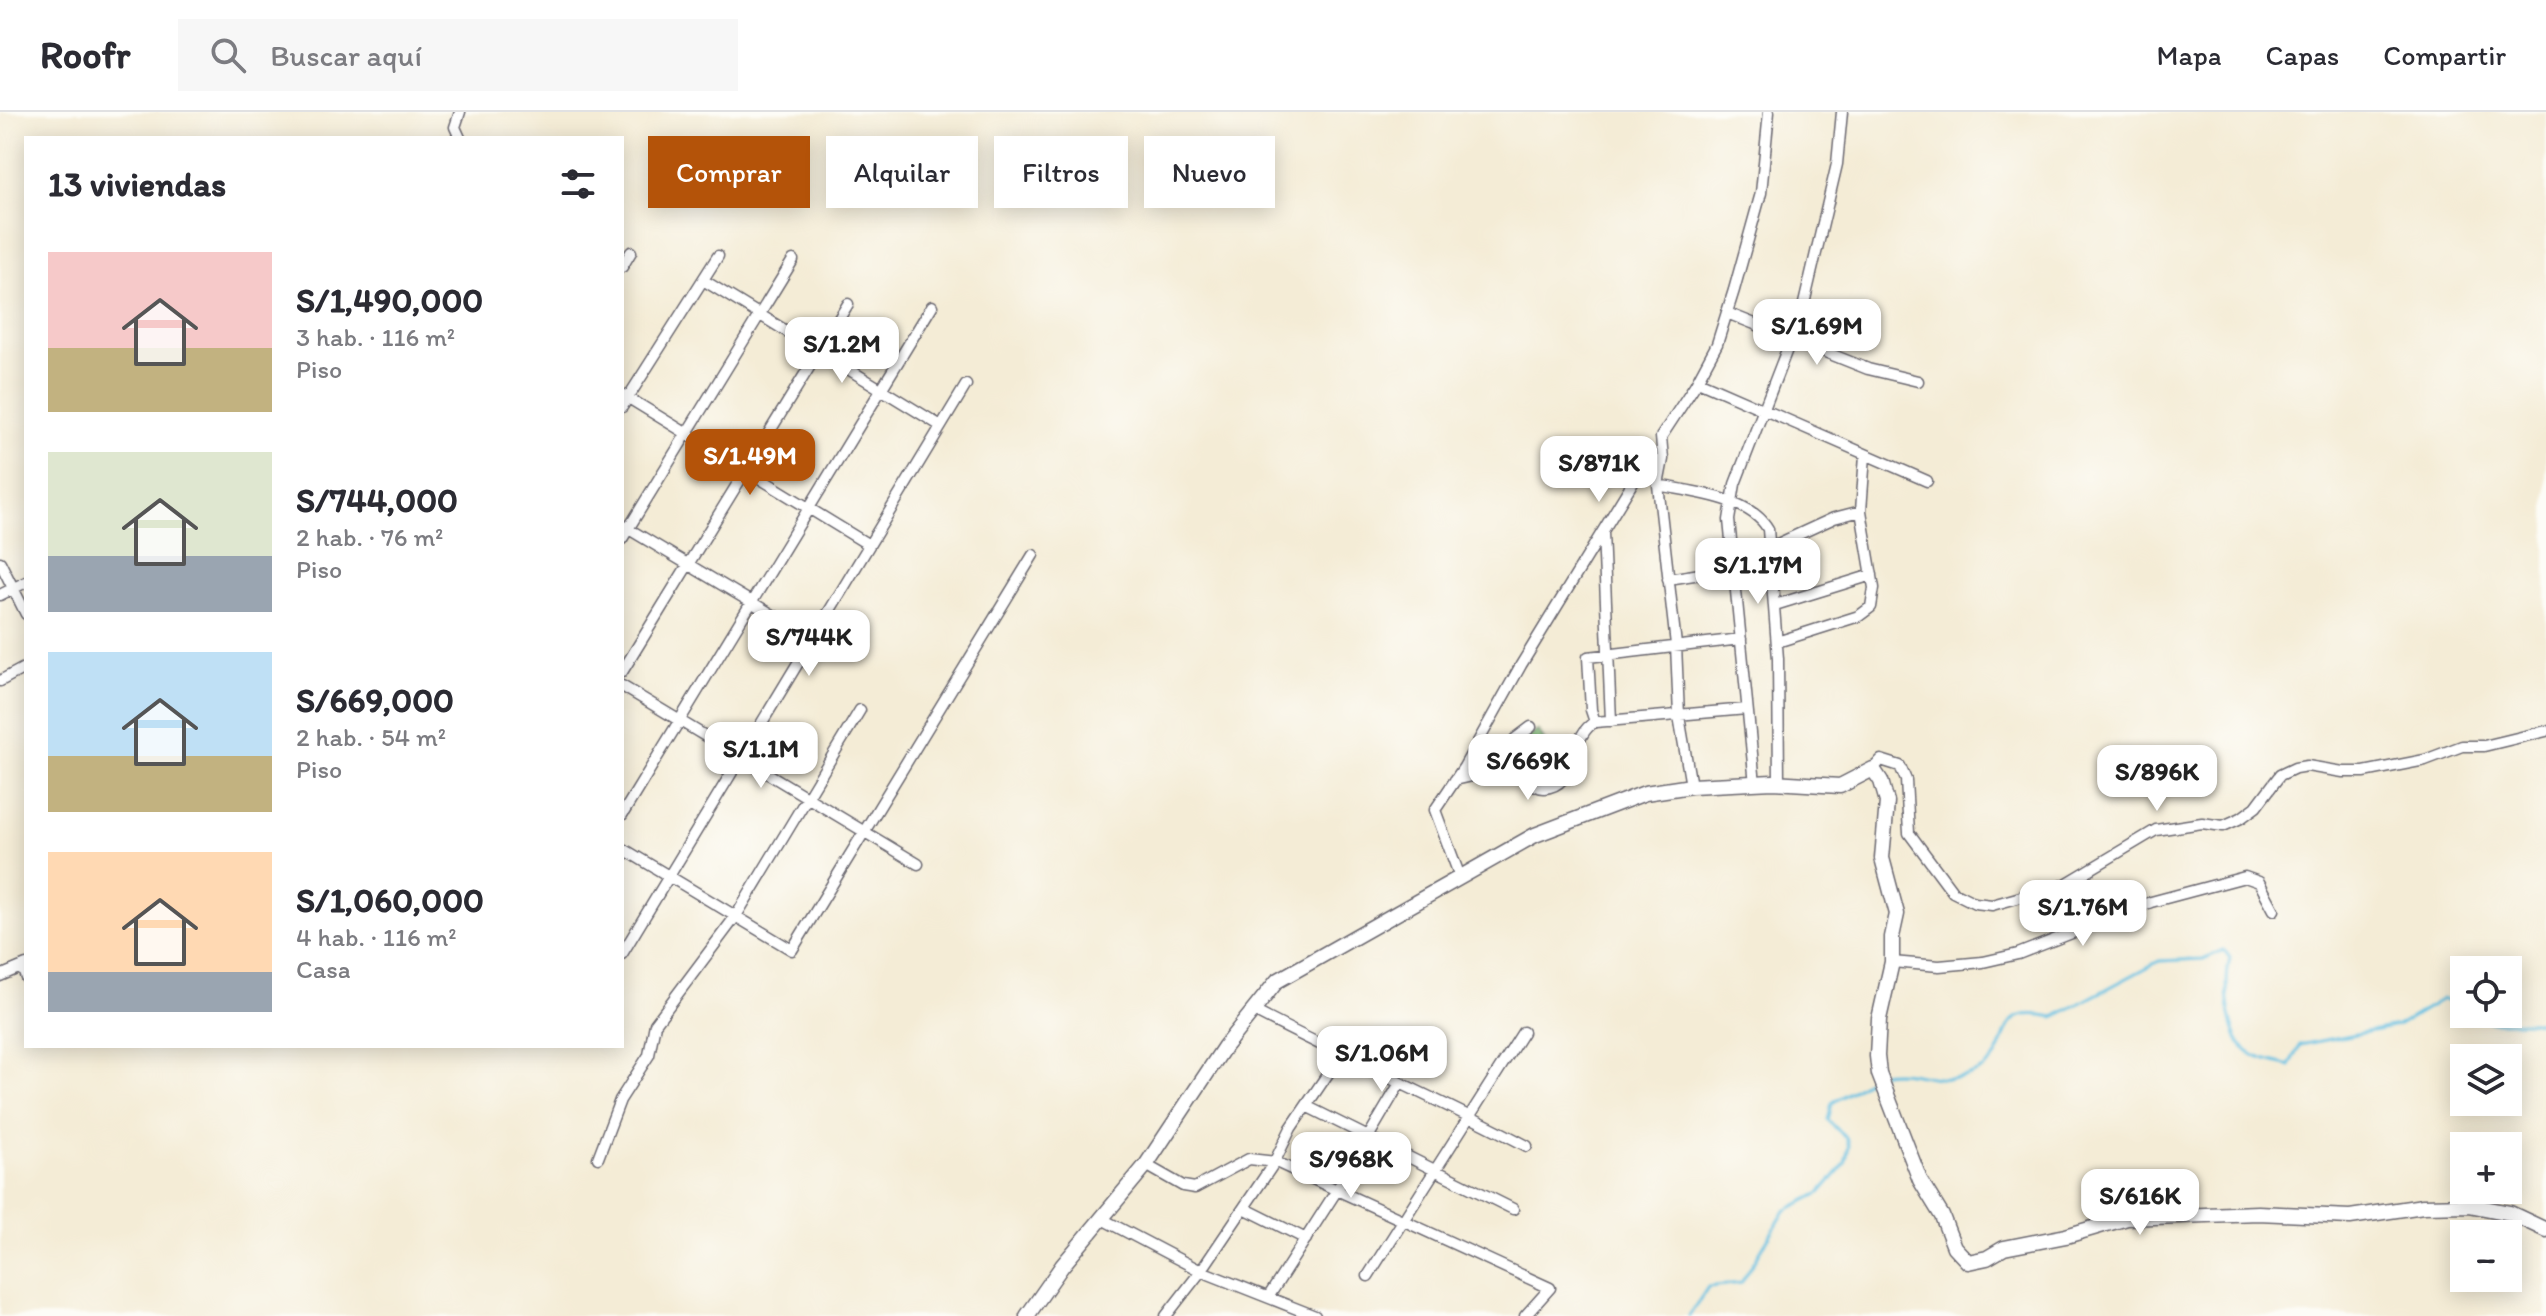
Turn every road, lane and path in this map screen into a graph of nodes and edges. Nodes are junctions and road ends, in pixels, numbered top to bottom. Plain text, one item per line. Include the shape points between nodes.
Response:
1 (460, 112) edge
2 (1769, 112) edge
3 (1842, 112) edge
4 (459, 136) edge
5 (631, 252) dead end
6 (718, 256) dead end
7 (793, 260) dead end
8 (624, 264) edge
9 (703, 280) junction
10 (848, 304) dead end
11 (932, 306) dead end
12 (1727, 313) junction
13 (760, 314) junction
14 (1792, 339) junction
15 (819, 351) junction
16 (1698, 381) junction
17 (1918, 381) dead end
18 (966, 385) dead end
19 (881, 389) junction
20 (624, 400) edge
21 (1763, 411) junction
22 (941, 426) junction
23 (687, 433) junction
24 (1865, 455) junction
25 (1663, 459) junction
26 (747, 469) junction
27 (1927, 481) dead end
28 (1658, 485) junction
29 (1730, 502) junction
30 (809, 508) junction
31 (1861, 511) junction
32 (624, 531) edge
33 (1603, 531) junction
34 (869, 545) junction
35 (1771, 551) junction
36 (1033, 555) dead end
37 (0, 562) edge
38 (688, 564) junction
39 (1733, 569) junction
40 (1872, 575) junction
41 (1668, 579) junction
42 (24, 583) edge
43 (13, 588) junction
44 (0, 595) edge
45 (752, 602) junction
46 (1775, 605) junction
47 (24, 610) edge
48 (813, 639) junction
49 (1741, 639) junction
50 (1777, 642) junction
51 (1676, 645) junction
52 (1609, 655) junction
53 (24, 668) edge
54 (624, 669) edge
55 (0, 681) edge
56 (624, 687) edge
57 (1747, 709) junction
58 (860, 710) dead end
59 (1679, 716) junction
60 (679, 721) junction
61 (1611, 721) junction
62 (1595, 722) junction
63 (1531, 727) dead end
64 (2546, 731) edge
65 (741, 758) junction
66 (1520, 765) junction
67 (1873, 769) junction
68 (1455, 780) junction
69 (1779, 783) junction
70 (1755, 784) junction
71 (1691, 786) junction
72 (807, 798) junction
73 (624, 812) edge
74 (864, 832) junction
75 (624, 849) edge
76 (918, 864) dead end
77 (669, 876) junction
78 (1460, 877) junction
79 (2274, 910) dead end
80 (736, 916) junction
81 (624, 951) edge
82 (1892, 962) junction
83 (24, 966) edge
84 (0, 976) edge
85 (1252, 1010) junction
86 (1523, 1032) dead end
87 (1340, 1056) junction
88 (1400, 1083) junction
89 (1306, 1106) junction
90 (1470, 1116) junction
91 (1368, 1138) junction
92 (1527, 1146) dead end
93 (598, 1158) dead end
94 (1274, 1163) junction
95 (1146, 1165) junction
96 (1436, 1170) junction
97 (1337, 1190) junction
98 (1244, 1208) junction
99 (1513, 1209) dead end
100 (1102, 1219) junction
101 (1403, 1222) junction
102 (2546, 1230) edge
103 (1306, 1239) junction
104 (1201, 1271) junction
105 (1368, 1276) dead end
106 (1269, 1296) junction
107 (1027, 1316) edge
108 (1166, 1316) edge
109 (1315, 1316) edge
110 (1525, 1316) edge

1 - 4 street via 455,127
2 - 12 street via 1761,193
3 - 14 street via 1833,184
5 - 8 street
6 - 9 street
7 - 13 street
9 - 13 street
9 - 20 street
10 - 15 street
11 - 19 street
12 - 14 street
12 - 16 street
13 - 15 street
13 - 23 street
14 - 17 street via 1868,369
14 - 21 street
15 - 19 street
15 - 26 street
16 - 21 street
16 - 25 street via 1661,437
18 - 22 street
19 - 22 street
19 - 30 street
20 - 23 street
21 - 24 street
21 - 29 street
22 - 34 street
23 - 26 street
23 - 32 street
24 - 27 street
24 - 31 street
25 - 28 street
25 - 33 street via 1642,467
26 - 30 street
26 - 38 street
28 - 29 street
28 - 41 street
29 - 35 street via 1760,517
29 - 39 street
30 - 34 street
30 - 45 street
31 - 35 street via 1834,518
31 - 40 street
32 - 38 street
33 - 52 street
33 - 68 street
34 - 48 street
35 - 39 street
35 - 46 street
36 - 74 street
37 - 43 street
38 - 45 street
38 - 54 street
39 - 41 street
39 - 49 street
40 - 46 street
40 - 50 street via 1869,611
41 - 51 street
42 - 43 street
43 - 44 street
43 - 47 street
45 - 48 street
45 - 60 street
46 - 50 street
48 - 65 street
49 - 51 street
49 - 57 street
50 - 69 street
51 - 52 street
51 - 59 street
52 - 61 street
52 - 62 street via 1588,657
53 - 55 street
56 - 60 street
57 - 59 street
57 - 70 street
58 - 72 street
59 - 61 street
59 - 71 street
60 - 65 street
60 - 73 street
61 - 62 street
62 - 66 street via 1582,736 1566,777 1556,785 1536,787
63 - 66 street via 1513,743
64 - 67 street via 2364,772 2295,768 2280,775 2241,818 2223,826 2202,823 2156,830 2064,885 1992,905 1953,892 1909,833 1906,780 1900,766 1881,760
65 - 72 street
65 - 77 street
66 - 68 street
67 - 69 street via 1840,786
67 - 82 street via 1887,802 1882,858 1897,914
68 - 78 street via 1435,810
69 - 70 street
70 - 71 street
71 - 78 street via 1645,793 1535,835
72 - 74 street
72 - 80 street
74 - 76 street
74 - 80 street via 792,950
75 - 77 street
77 - 80 street
77 - 81 street
78 - 85 street via 1277,981
79 - 82 street via 2259,882 2245,877 2151,902 2018,954 1939,966
80 - 93 street via 655,1024 649,1055 620,1100
82 - 102 street via 1879,1019 1881,1078 1920,1180 1954,1247 1968,1262 2004,1248 2141,1217 2350,1217 2469,1205 2510,1213
83 - 84 street
85 - 87 street
85 - 95 street
86 - 90 street
87 - 88 street
87 - 89 street
88 - 90 street
88 - 91 street
89 - 91 street
89 - 94 street
90 - 92 street
90 - 96 street
91 - 96 street
91 - 97 street
94 - 95 street via 1249,1159 1195,1188
94 - 97 street
94 - 98 street
95 - 100 street
96 - 99 street
96 - 101 street
97 - 101 street
97 - 103 street
98 - 103 street
98 - 104 street
100 - 104 street
100 - 107 street
101 - 105 street
101 - 110 street via 1550,1288
103 - 106 street
104 - 106 street
104 - 108 street
106 - 109 street

